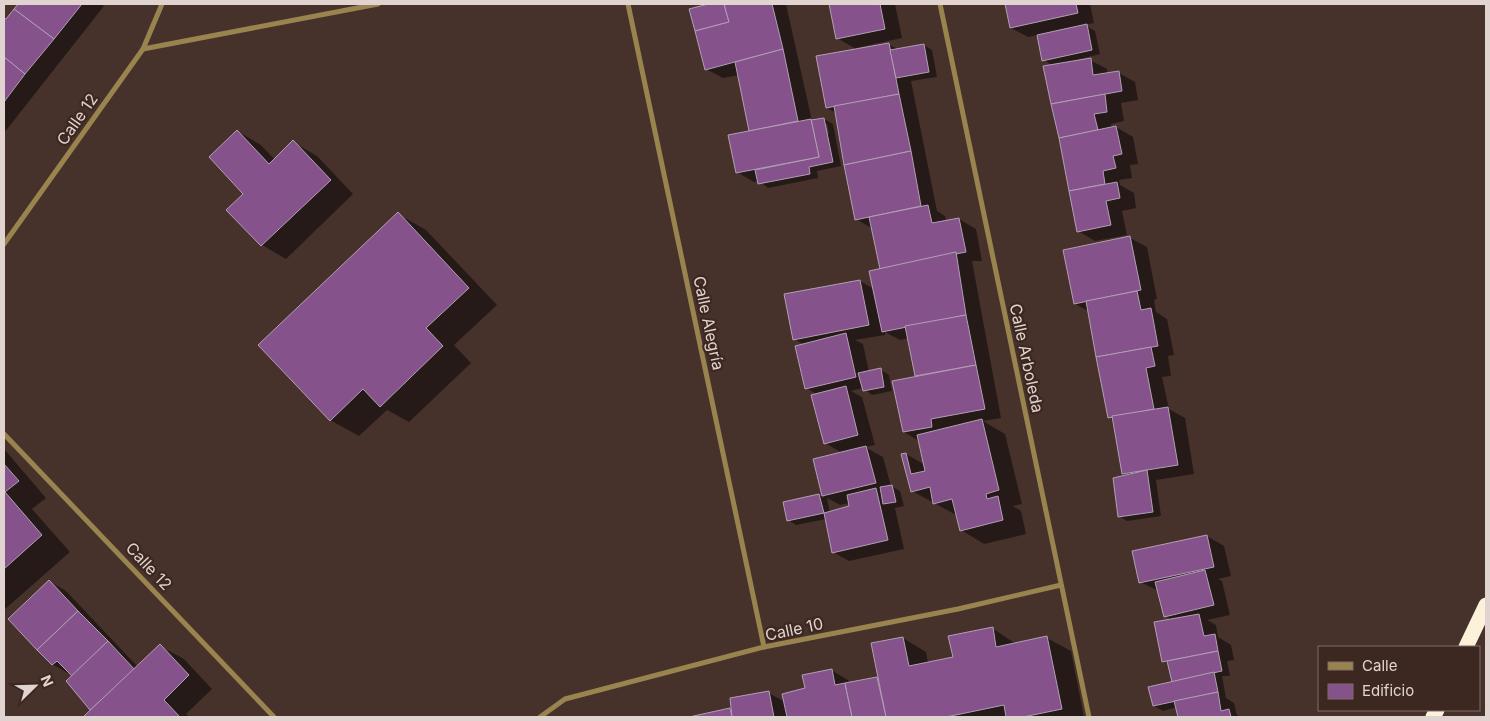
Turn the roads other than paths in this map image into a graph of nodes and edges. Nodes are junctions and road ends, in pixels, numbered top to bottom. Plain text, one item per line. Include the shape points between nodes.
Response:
1 (162, 4) edge
2 (378, 4) edge
3 (628, 4) edge
4 (940, 4) edge
5 (143, 49) junction
6 (4, 244) edge
7 (4, 434) edge
8 (1062, 585) junction
9 (1486, 605) edge
10 (1466, 646) edge
11 (764, 647) junction
12 (274, 717) edge
13 (540, 717) edge
14 (1089, 717) edge

1 - 5 street, Calle 12
2 - 5 street
3 - 11 street, Calle Alegría
4 - 8 street, Calle Arboleda
5 - 6 street, Calle 12
7 - 12 street, Calle 12
8 - 11 street, Calle 10
8 - 14 street, Calle Arboleda
9 - 10 highway
11 - 13 street, Calle 10 via 565,699

